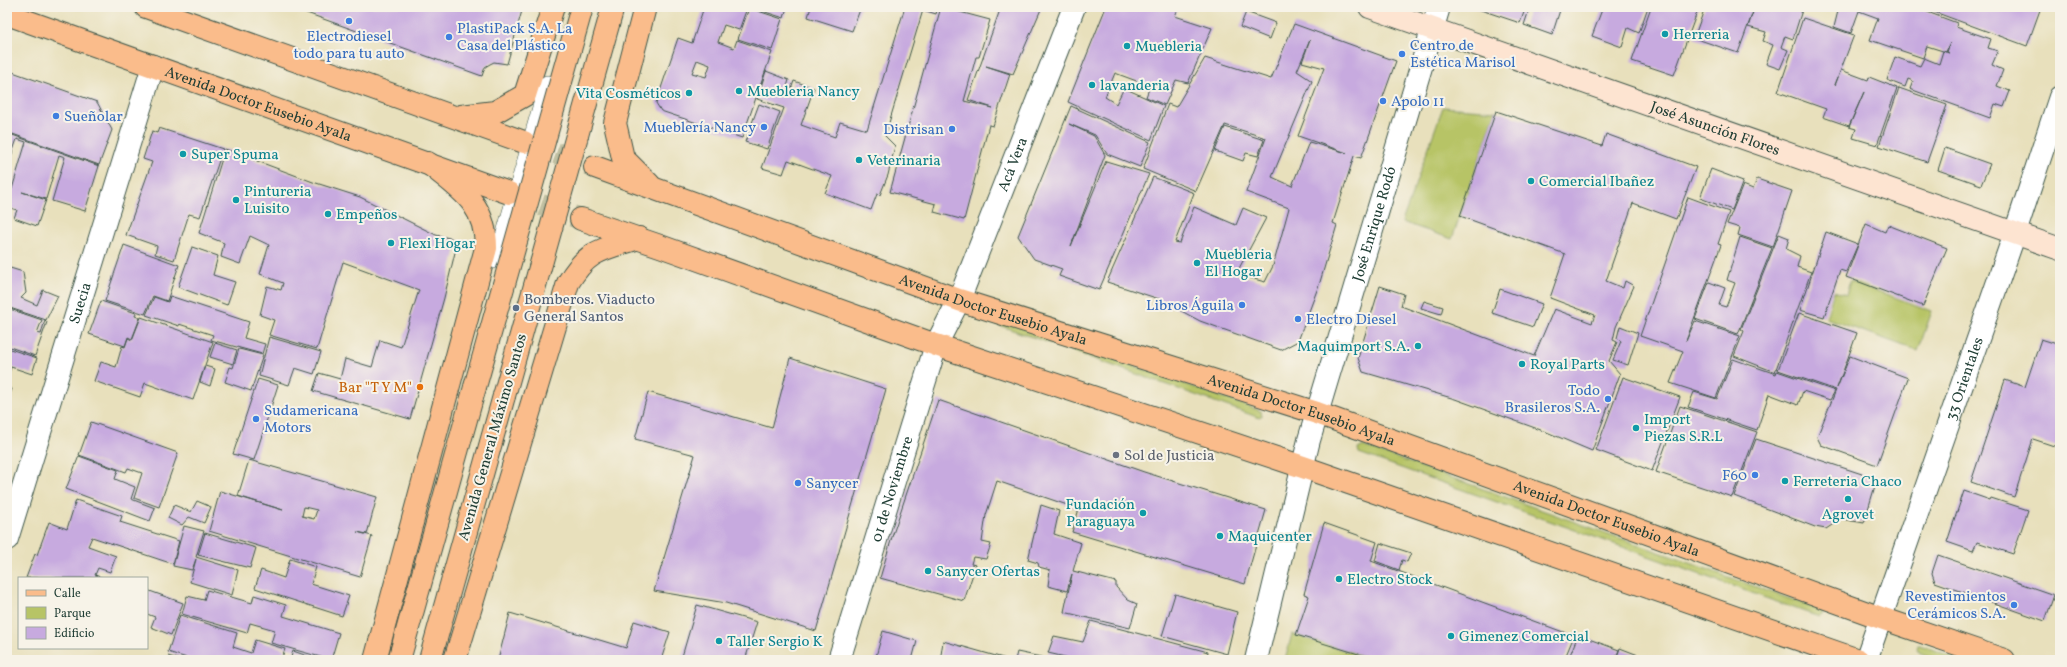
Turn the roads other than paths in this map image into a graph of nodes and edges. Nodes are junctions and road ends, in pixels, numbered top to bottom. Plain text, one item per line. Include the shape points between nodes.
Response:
1 (146, 7) edge
2 (553, 7) edge
3 (582, 7) edge
4 (613, 7) edge
5 (646, 7) edge
6 (1074, 7) edge
7 (1370, 7) edge
8 (1439, 7) edge
9 (7, 14) edge
10 (1432, 29) junction
11 (153, 66) junction
12 (547, 83) dead end
13 (2060, 98) edge
14 (456, 117) junction
15 (524, 142) tunnel mouth
16 (428, 163) junction
17 (595, 168) tunnel mouth
18 (652, 188) junction
19 (509, 193) tunnel mouth
20 (581, 219) tunnel mouth
21 (2015, 233) junction
22 (639, 238) junction
23 (2060, 249) edge
24 (496, 261) dead end
25 (959, 300) junction
26 (949, 321) joint
27 (936, 345) junction
28 (1317, 413) junction
29 (1303, 467) junction
30 (7, 539) edge
31 (1881, 618) junction
32 (375, 660) edge
33 (399, 660) edge
34 (430, 660) edge
35 (455, 660) edge
36 (839, 660) edge
37 (1256, 660) edge
38 (1858, 660) edge
39 (1866, 660) edge
40 (2004, 660) edge

1 - 14 main road
2 - 14 main road via 525,96 495,112
3 - 33 main road, Avenida General Máximo Santos, bridge
4 - 34 main road, Avenida General Máximo Santos, bridge
5 - 18 main road via 615,123 623,158
6 - 25 street, Acá Vera
7 - 10 street, José Asunción Flores
8 - 10 street, José Enrique Rodó
9 - 11 main road, Avenida Doctor Eusebio Ayala
10 - 21 street, José Asunción Flores
10 - 28 street, José Enrique Rodó
11 - 16 main road, Avenida Doctor Eusebio Ayala
11 - 30 street, Suecia
12 - 24 lane
13 - 21 street, 33 Orientales
14 - 15 main road
16 - 19 main road, Avenida Doctor Eusebio Ayala
16 - 32 main road via 464,192 482,218 486,232 486,248
17 - 18 main road, Avenida Doctor Eusebio Ayala
18 - 25 main road, Avenida Doctor Eusebio Ayala
20 - 22 main road
21 - 23 street, José Asunción Flores
21 - 31 street, 33 Orientales
22 - 27 main road
22 - 35 main road via 598,251 578,267 568,283
25 - 26 street, Acá Vera
25 - 28 main road, Avenida Doctor Eusebio Ayala
26 - 27 street, 01 de Noviembre
27 - 29 main road
27 - 36 street, 01 de Noviembre
28 - 29 street, José Enrique Rodó
28 - 31 main road, Avenida Doctor Eusebio Ayala
29 - 37 street, José Enrique Rodó
29 - 38 main road
31 - 39 street, 33 Orientales
31 - 40 main road, Avenida Doctor Eusebio Ayala

